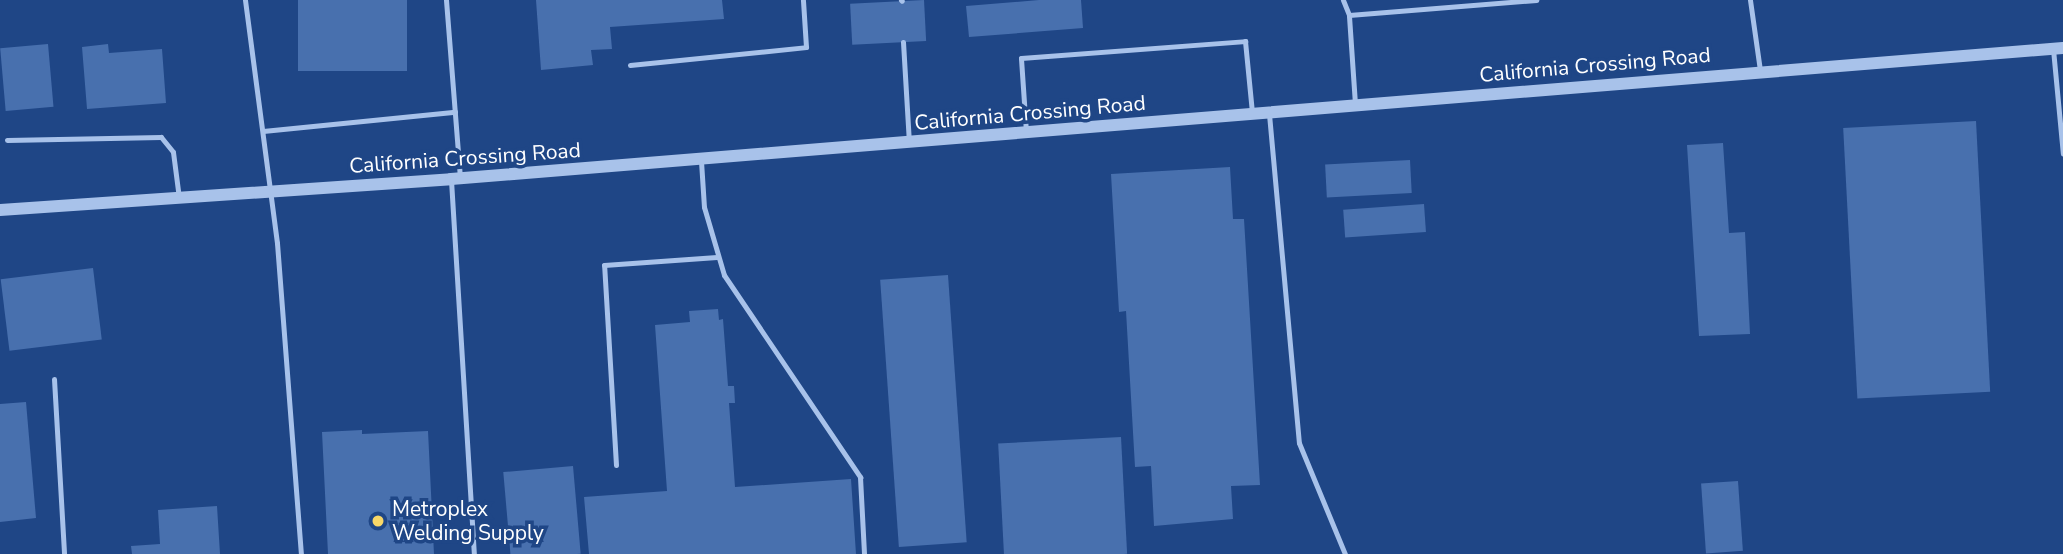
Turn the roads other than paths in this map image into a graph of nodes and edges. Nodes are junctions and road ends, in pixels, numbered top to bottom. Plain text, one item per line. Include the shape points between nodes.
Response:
1 (245, 0) edge
2 (446, 0) edge
3 (803, 0) edge
4 (1343, 0) edge
5 (1536, 0) edge
6 (1750, 0) edge
7 (1349, 15) junction
8 (903, 42) dead end
9 (2058, 48) edge
10 (630, 65) dead end
11 (1760, 69) junction
12 (1355, 107) junction
13 (455, 112) junction
14 (1269, 114) junction
15 (1252, 115) junction
16 (263, 131) junction
17 (1026, 132) junction
18 (7, 140) dead end
19 (909, 142) junction
20 (2063, 154) edge
21 (701, 159) junction
22 (455, 179) junction
23 (271, 191) junction
24 (179, 198) junction
25 (0, 210) edge
26 (718, 257) junction
27 (54, 379) dead end
28 (616, 465) dead end
29 (64, 554) edge
30 (301, 554) edge
31 (474, 554) edge
32 (864, 554) edge
33 (1345, 554) edge

1 - 16 lane
2 - 13 lane
3 - 10 lane via 806,47
4 - 7 lane
5 - 7 lane
6 - 11 lane
7 - 12 lane
8 - 19 lane
9 - 11 street, California Crossing Road
9 - 20 lane
11 - 12 street, California Crossing Road
12 - 14 street, California Crossing Road
13 - 16 lane
13 - 22 lane
14 - 15 street, California Crossing Road
14 - 33 lane via 1299,443
15 - 17 street, California Crossing Road
15 - 17 lane via 1245,41 1021,58
16 - 23 lane
17 - 19 street, California Crossing Road
18 - 24 lane via 161,137 173,152
19 - 21 street, California Crossing Road
21 - 22 street, California Crossing Road
21 - 26 lane via 704,207
22 - 23 street, California Crossing Road
22 - 31 lane
23 - 24 street, California Crossing Road
23 - 30 lane
24 - 25 street, California Crossing Road
26 - 28 lane via 604,265
26 - 32 lane via 724,275 860,477
27 - 29 lane

